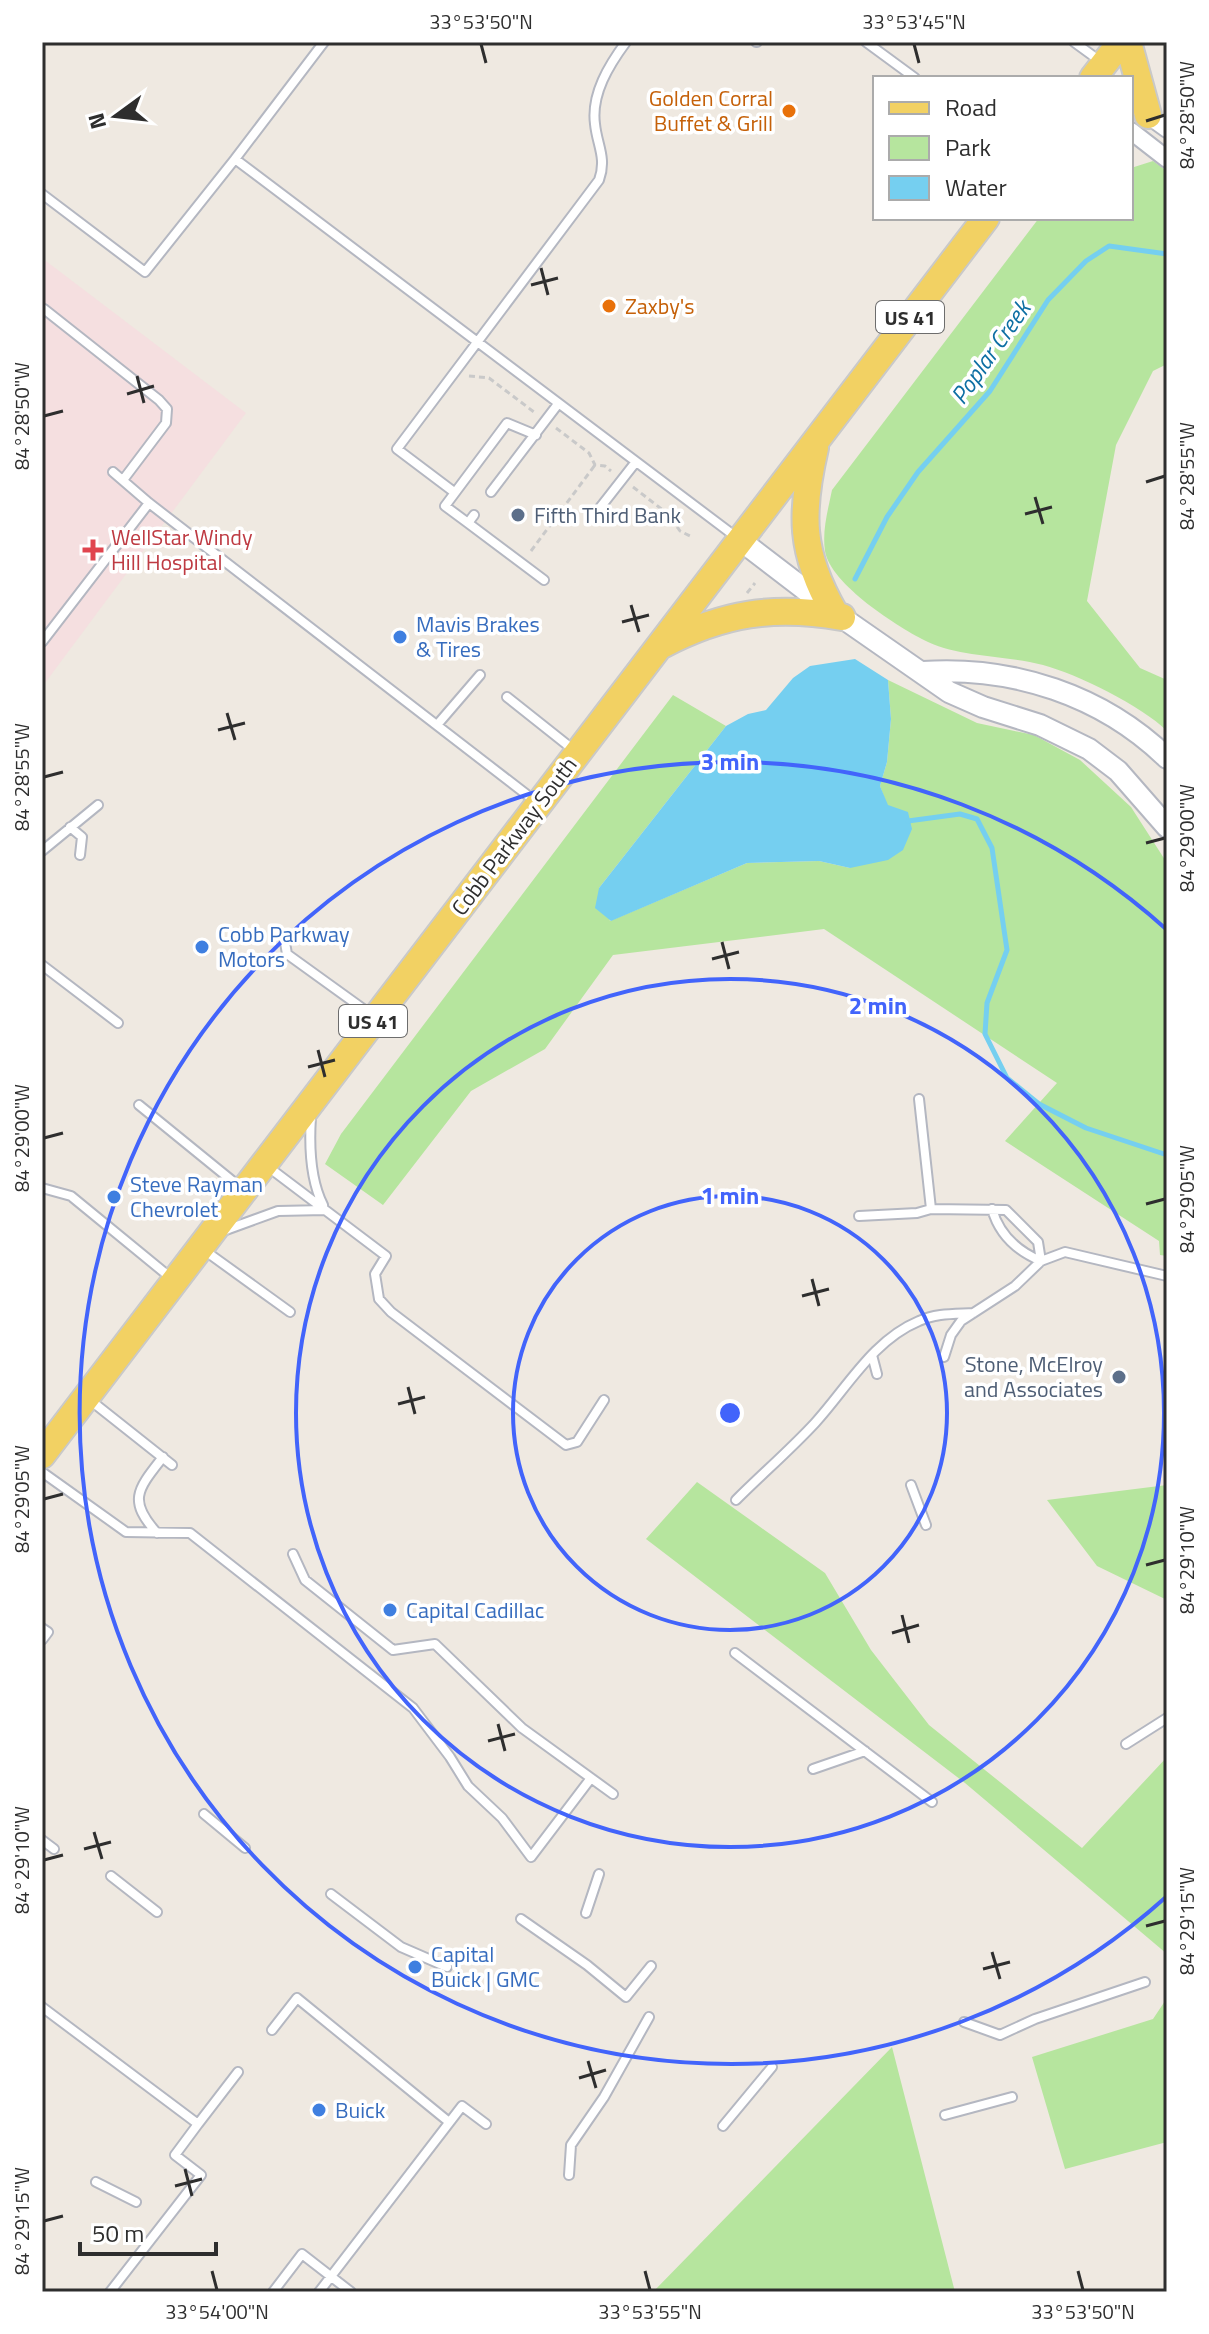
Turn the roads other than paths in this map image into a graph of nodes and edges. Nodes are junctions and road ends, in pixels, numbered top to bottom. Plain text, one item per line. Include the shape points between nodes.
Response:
1 (324, 42) edge
2 (626, 42) edge
3 (866, 42) edge
4 (1074, 42) edge
5 (1121, 42) edge
6 (1128, 42) edge
7 (1098, 74) edge
8 (912, 76) edge
9 (1144, 119) edge
10 (235, 159) junction
11 (1167, 159) edge
12 (42, 194) edge
13 (984, 220) edge
14 (44, 309) dead end
15 (477, 342) junction
16 (558, 404) junction
17 (536, 435) junction
18 (816, 440) junction
19 (635, 463) junction
20 (113, 472) dead end
21 (123, 480) junction
22 (454, 492) junction
23 (491, 492) dead end
24 (149, 503) junction
25 (599, 509) dead end
26 (740, 540) junction
27 (544, 580) dead end
28 (838, 614) junction
29 (42, 642) edge
30 (659, 646) junction
31 (923, 672) junction
32 (480, 675) dead end
33 (507, 697) dead end
34 (437, 725) junction
35 (578, 753) junction
36 (1167, 758) edge
37 (539, 804) junction
38 (98, 805) dead end
39 (70, 827) junction
40 (1167, 827) edge
41 (42, 851) edge
42 (80, 855) dead end
43 (284, 937) dead end
44 (42, 965) edge
45 (375, 1018) junction
46 (118, 1023) dead end
47 (919, 1099) dead end
48 (312, 1100) junction
49 (139, 1105) dead end
50 (264, 1163) junction
51 (42, 1188) edge
52 (243, 1190) junction
53 (931, 1209) junction
54 (992, 1209) junction
55 (326, 1210) junction
56 (859, 1216) dead end
57 (203, 1243) junction
58 (1041, 1261) junction
59 (1167, 1276) edge
60 (174, 1281) junction
61 (290, 1312) dead end
62 (973, 1313) junction
63 (872, 1355) junction
64 (944, 1357) dead end
65 (877, 1374) dead end
66 (86, 1397) junction
67 (604, 1400) dead end
68 (42, 1455) edge
69 (163, 1457) junction
70 (172, 1465) dead end
71 (42, 1472) edge
72 (911, 1485) dead end
73 (736, 1500) dead end
74 (926, 1525) dead end
75 (157, 1533) junction
76 (293, 1554) dead end
77 (42, 1628) edge
78 (42, 1640) edge
79 (735, 1653) dead end
80 (1167, 1718) edge
81 (1126, 1744) dead end
82 (865, 1751) junction
83 (813, 1769) dead end
84 (591, 1778) junction
85 (613, 1794) dead end
86 (932, 1802) dead end
87 (204, 1814) dead end
88 (42, 1840) edge
89 (245, 1848) dead end
90 (54, 1849) dead end
91 (599, 1874) dead end
92 (111, 1876) dead end
93 (331, 1894) dead end
94 (157, 1912) dead end
95 (586, 1913) dead end
96 (521, 1919) dead end
97 (651, 1966) dead end
98 (447, 1967) dead end
99 (1145, 1982) dead end
100 (42, 2007) edge
101 (649, 2017) dead end
102 (964, 2022) dead end
103 (272, 2030) dead end
104 (772, 2067) dead end
105 (238, 2072) dead end
106 (1012, 2097) dead end
107 (945, 2115) dead end
108 (449, 2122) junction
109 (198, 2124) junction
110 (486, 2124) dead end
111 (723, 2126) dead end
112 (569, 2175) dead end
113 (96, 2182) dead end
114 (136, 2202) dead end
115 (331, 2276) junction
116 (110, 2292) edge
117 (273, 2292) edge
118 (319, 2292) edge
119 (351, 2292) edge

1 - 10 lane
2 - 15 lane via 602,82 595,112 604,161 599,180
3 - 8 lane
4 - 7 lane
5 - 7 main road
6 - 9 main road
9 - 11 street
10 - 12 lane via 145,272
10 - 15 lane
13 - 18 main road, Cobb Parkway South / US 41
14 - 21 lane via 167,409 166,423
15 - 16 lane
15 - 22 lane via 397,449
16 - 17 lane
16 - 19 lane
17 - 22 lane via 507,423
17 - 23 lane
18 - 26 main road, Cobb Parkway South / US 41
18 - 28 main road via 805,534 813,570
19 - 25 lane
19 - 26 lane
20 - 21 lane
21 - 24 lane
22 - 27 lane via 445,506 471,519
24 - 29 lane
24 - 34 lane
26 - 28 street
26 - 30 main road, Cobb Parkway South / US 41
28 - 30 main road via 756,612
28 - 31 street
30 - 35 main road, Cobb Parkway South / US 41
31 - 36 street via 1004,676 1068,693 1115,716
31 - 40 street via 949,692 1063,734 1089,749 1118,771
32 - 34 lane
33 - 35 lane
34 - 37 lane
35 - 37 main road, Cobb Parkway South / US 41
37 - 45 main road, Cobb Parkway South / US 41
38 - 39 lane
39 - 41 lane
39 - 42 lane via 82,837
43 - 45 lane via 287,954
44 - 46 lane
45 - 48 main road, Cobb Parkway South / US 41
47 - 53 lane
48 - 50 main road, Cobb Parkway South / US 41
48 - 55 lane via 311,1156 315,1187
49 - 52 lane
50 - 52 main road, Cobb Parkway South / US 41
50 - 55 lane
51 - 60 lane via 71,1196
52 - 57 main road, Cobb Parkway South / US 41
53 - 54 lane
53 - 56 lane
54 - 58 lane via 997,1227 1024,1254
54 - 58 lane via 1006,1210 1038,1242
55 - 57 lane via 278,1211
55 - 67 lane via 386,1256 375,1274 379,1299 391,1312 566,1445 577,1442
57 - 60 main road, Cobb Parkway South / US 41
57 - 61 lane
58 - 59 lane via 1065,1252
58 - 62 lane via 1015,1286
60 - 66 main road, Cobb Parkway South / US 41
62 - 63 lane via 917,1321
62 - 64 lane via 951,1335
63 - 65 lane
63 - 73 lane via 815,1423
66 - 68 main road, Cobb Parkway South / US 41
66 - 69 lane
69 - 70 lane
69 - 75 lane via 143,1482 138,1498 142,1516
71 - 75 lane via 126,1532
72 - 74 lane
75 - 84 lane via 190,1533 413,1708 468,1786 502,1818 531,1857
76 - 84 lane via 305,1580 393,1650 435,1644 522,1728
77 - 78 lane via 48,1632
79 - 82 lane
80 - 81 lane
82 - 83 lane
82 - 86 lane
84 - 85 lane
87 - 89 lane
88 - 90 lane
91 - 95 lane
92 - 94 lane
93 - 98 lane via 401,1947
96 - 97 lane via 626,1997
99 - 102 lane via 1000,2035
100 - 109 lane
101 - 112 lane via 571,2145
103 - 108 lane via 297,1998
104 - 111 lane
105 - 109 lane
106 - 107 lane
108 - 110 lane via 462,2106
108 - 115 lane
109 - 116 lane via 175,2155 201,2175
113 - 114 lane
115 - 117 lane via 302,2254
115 - 118 lane
115 - 119 lane

